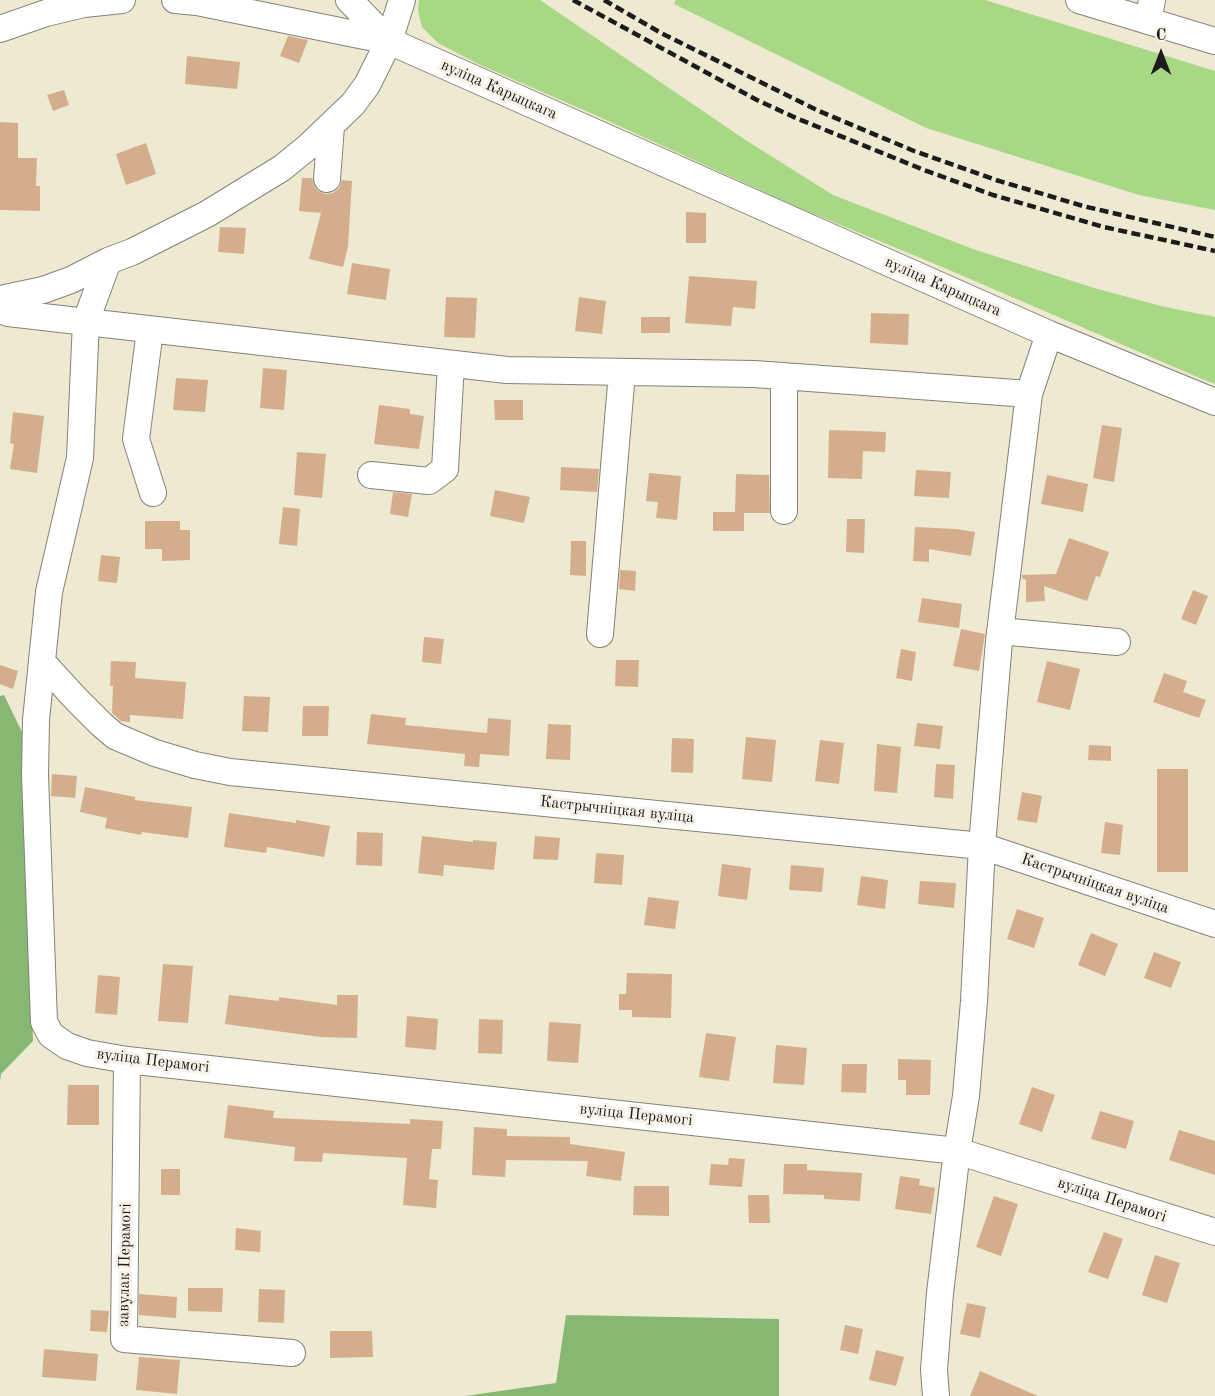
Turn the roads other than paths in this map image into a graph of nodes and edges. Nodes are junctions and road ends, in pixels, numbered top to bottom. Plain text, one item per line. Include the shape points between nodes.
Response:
1 (122, 0) edge
2 (175, 0) edge
3 (349, 0) edge
4 (402, 0) edge
5 (1079, 0) edge
6 (1150, 10) edge
7 (0, 29) edge
8 (389, 41) junction
9 (1215, 41) edge
10 (331, 126) junction
11 (327, 179) dead end
12 (108, 261) junction
13 (0, 299) edge
14 (0, 309) edge
15 (86, 321) junction
16 (150, 330) junction
17 (1049, 334) junction
18 (451, 363) junction
19 (622, 372) junction
20 (784, 376) junction
21 (1029, 394) junction
22 (1215, 402) edge
23 (371, 475) dead end
24 (153, 493) dead end
25 (784, 511) dead end
26 (1000, 631) junction
27 (600, 634) dead end
28 (1117, 642) dead end
29 (43, 663) junction
30 (77, 700) junction
31 (36, 720) junction
32 (982, 846) junction
33 (1215, 924) edge
34 (127, 1060) junction
35 (957, 1150) junction
36 (1215, 1232) edge
37 (292, 1353) dead end
38 (936, 1396) edge

1 - 7 street via 46,13
2 - 8 street
3 - 8 street
4 - 8 street
5 - 6 street
6 - 9 street
8 - 10 street via 367,85
8 - 17 street, вуліца Карыцкага
10 - 11 street
10 - 12 street via 282,168 207,214
12 - 13 street via 44,290
12 - 15 street
14 - 15 street
15 - 16 street
15 - 29 street via 80,458 50,592
16 - 18 street
16 - 24 street via 136,439
17 - 21 street
17 - 22 street, вуліца Карыцкага
18 - 19 street via 507,370
18 - 23 street via 445,469 429,481
19 - 20 street
19 - 27 street
20 - 21 street
20 - 25 street
21 - 26 street
26 - 28 street
26 - 32 street
29 - 30 street, Кастрычніцкая вуліца
29 - 31 street
30 - 31 street
30 - 32 street, Кастрычніцкая вуліца via 115,736 156,753 230,772
31 - 34 street, вуліца Перамогі via 44,1022 51,1035 67,1046
32 - 33 street, Кастрычніцкая вуліца
32 - 35 street via 974,1001
34 - 35 street, вуліца Перамогі
34 - 37 street, завулак Перамогі via 124,1339
35 - 36 street, вуліца Перамогі
35 - 38 street via 940,1293 934,1370

